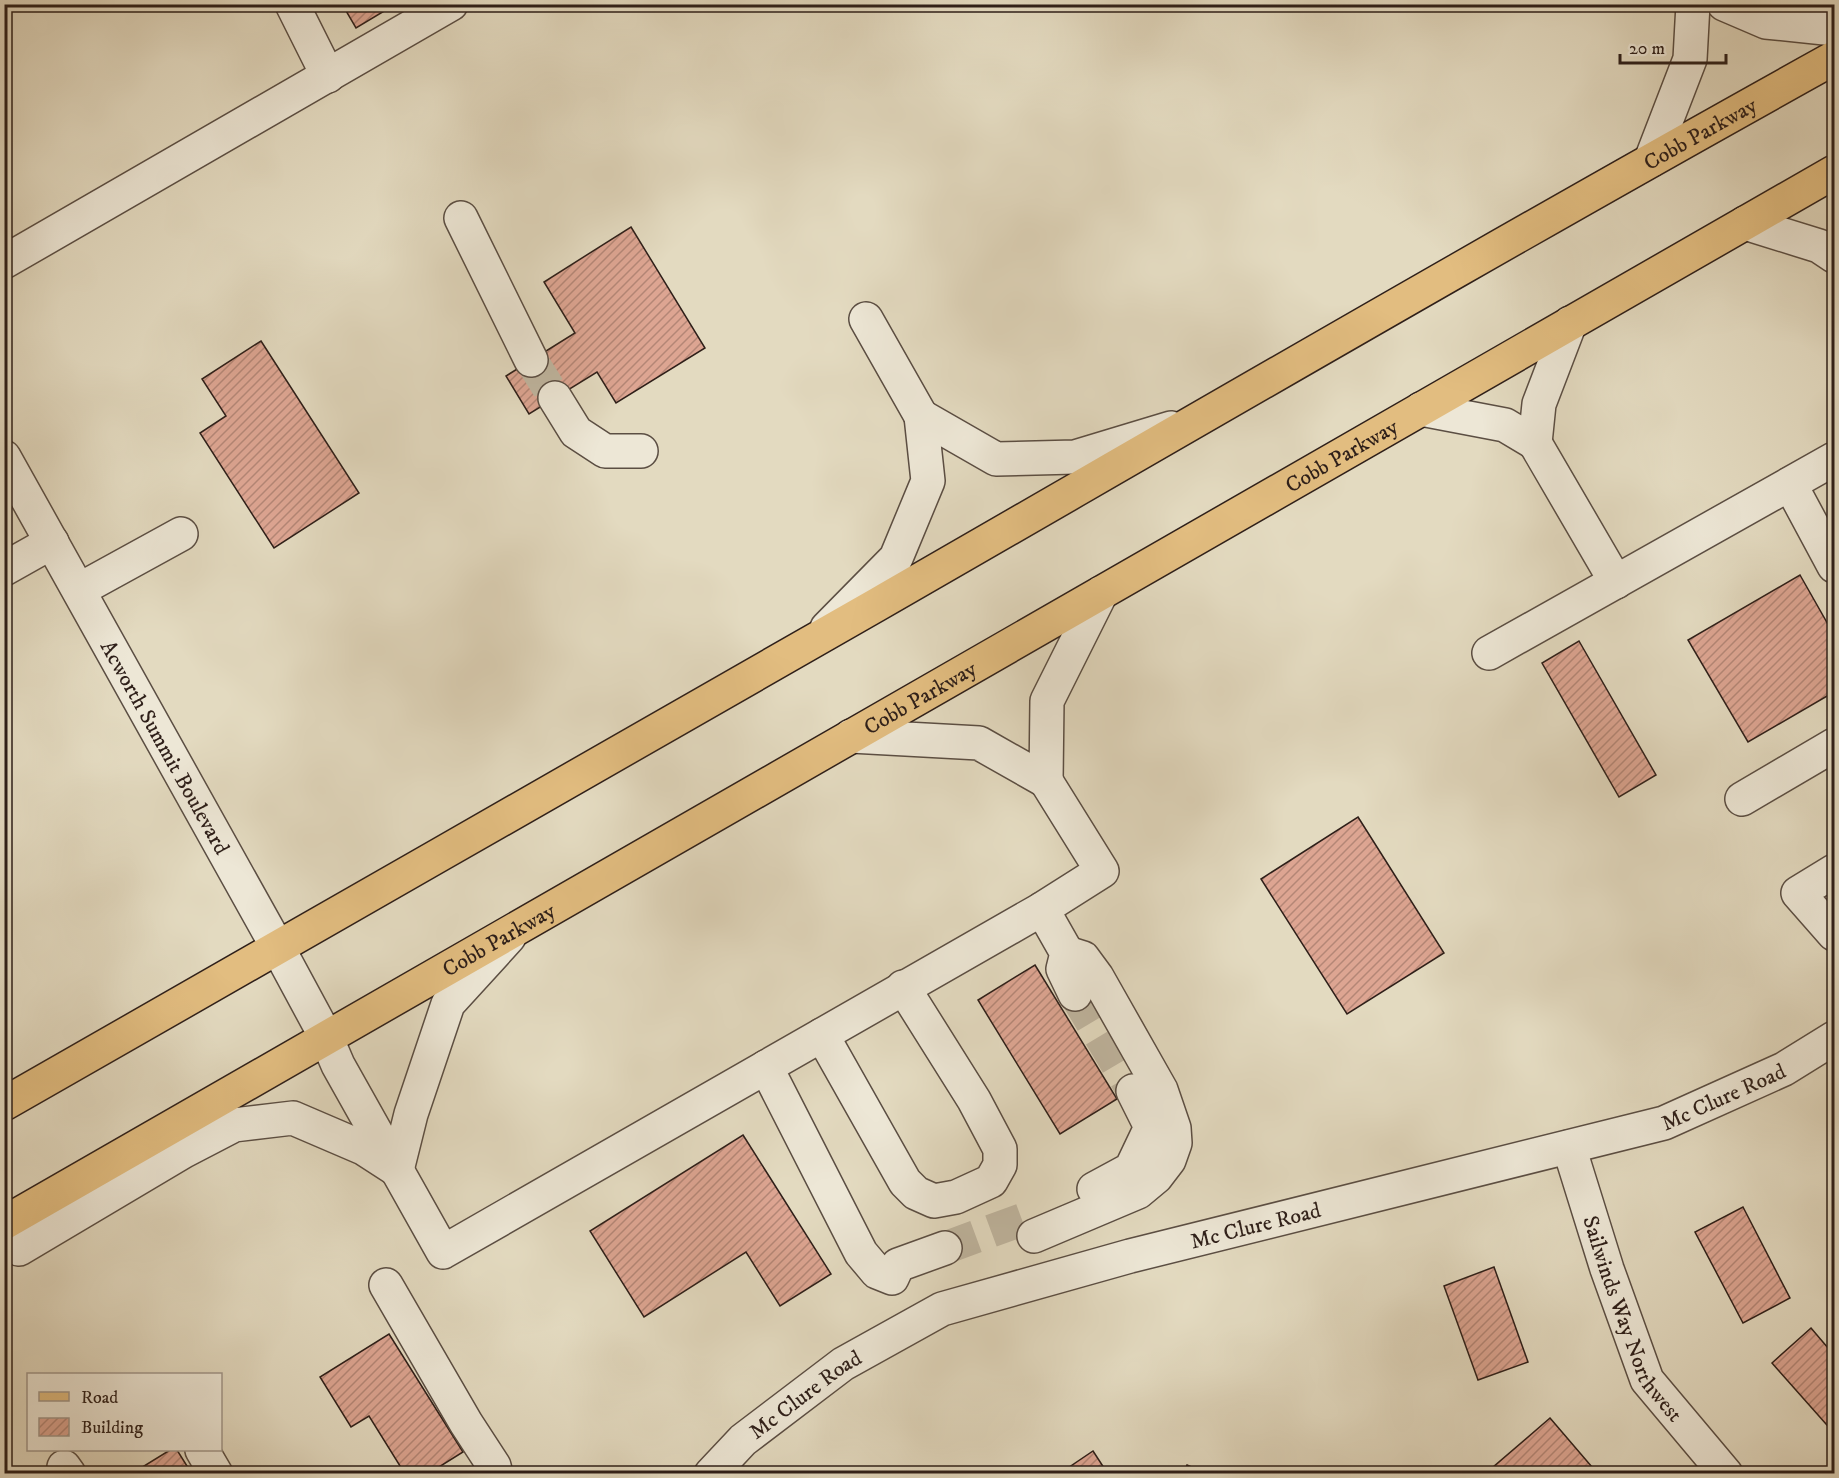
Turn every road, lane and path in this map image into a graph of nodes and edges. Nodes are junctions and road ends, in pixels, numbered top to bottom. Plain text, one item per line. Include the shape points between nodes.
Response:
1 (292, 4) edge
2 (451, 4) edge
3 (1693, 4) edge
4 (1725, 4) edge
5 (1834, 29) edge
6 (1834, 58) edge
7 (328, 76) junction
8 (1651, 160) junction
9 (1834, 172) edge
10 (461, 218) dead end
11 (1745, 222) junction
12 (1834, 256) edge
13 (4, 262) edge
14 (866, 319) dead end
15 (1570, 323) junction
16 (531, 360) tunnel mouth
17 (555, 398) tunnel mouth
18 (1421, 409) junction
19 (921, 416) junction
20 (1193, 421) junction
21 (1535, 442) junction
22 (641, 451) dead end
23 (4, 457) edge
24 (1834, 459) edge
25 (1790, 484) junction
26 (181, 534) dead end
27 (52, 543) junction
28 (1834, 566) edge
29 (4, 569) edge
30 (1616, 582) junction
31 (79, 590) junction
32 (1101, 593) junction
33 (818, 639) junction
34 (1489, 653) dead end
35 (851, 736) junction
36 (1834, 744) edge
37 (1046, 781) junction
38 (1742, 799) dead end
39 (1834, 872) edge
40 (1042, 909) junction
41 (518, 927) junction
42 (1834, 934) edge
43 (278, 948) junction
44 (1067, 953) junction
45 (903, 987) junction
46 (1075, 994) tunnel mouth
47 (822, 1035) junction
48 (326, 1037) junction
49 (1834, 1038) edge
50 (765, 1067) junction
51 (1132, 1091) tunnel mouth
52 (4, 1104) edge
53 (1569, 1147) junction
54 (397, 1170) junction
55 (4, 1223) edge
56 (4, 1237) edge
57 (950, 1258) tunnel mouth
58 (386, 1285) dead end
59 (203, 1451) edge
60 (216, 1473) edge
61 (496, 1473) edge
62 (711, 1473) edge
63 (1726, 1473) edge

1 - 7 street
2 - 7 street
3 - 8 street via 1690,58
4 - 5 street via 1766,22
6 - 8 main road, Cobb Parkway
7 - 13 street
8 - 20 main road, Cobb Parkway
9 - 11 main road, Cobb Parkway
10 - 16 street
11 - 12 street via 1819,246
11 - 15 main road, Cobb Parkway
14 - 19 street
15 - 18 main road, Cobb Parkway
15 - 21 street via 1539,404
17 - 22 street via 576,432 605,451
18 - 21 street via 1505,425
18 - 32 main road, Cobb Parkway
19 - 20 street via 996,459 1075,456
19 - 33 street via 928,481 896,558
20 - 33 main road, Cobb Parkway
21 - 30 street
23 - 27 street, Acworth Summit Boulevard
24 - 25 street
25 - 28 street
25 - 30 street
26 - 31 street
27 - 29 street
27 - 31 street, Acworth Summit Boulevard
30 - 34 street
31 - 43 street, Acworth Summit Boulevard
32 - 35 main road, Cobb Parkway
32 - 37 street via 1047,701
33 - 43 main road, Cobb Parkway
35 - 37 street via 979,743
35 - 41 main road, Cobb Parkway
36 - 38 street
37 - 40 street via 1102,871
39 - 42 street via 1798,893
40 - 44 street
40 - 45 street
41 - 48 main road, Cobb Parkway
41 - 54 street via 448,1004 411,1114
43 - 48 street, Acworth Summit Boulevard
43 - 52 main road, Cobb Parkway
44 - 46 street via 1063,969
44 - 51 street via 1083,958 1161,1090 1175,1143 1156,1178 1138,1192 1032,1226 1131,1169 1151,1127
45 - 47 street
45 - 47 street via 1000,1149 1000,1165 991,1181 956,1197 934,1201 916,1193 905,1182
47 - 50 street
48 - 54 street, Acworth Summit Boulevard
48 - 55 main road, Cobb Parkway
49 - 53 street, Mc Clure Road via 1784,1070 1664,1123
50 - 54 street, Acworth Summit Boulevard via 443,1252
50 - 57 street via 861,1253 877,1272 892,1278 898,1265
53 - 62 street, Mc Clure Road via 1130,1256 942,1309 843,1364 743,1440
53 - 63 street, Sailwinds Way Northwest via 1647,1380
54 - 56 street via 363,1148 293,1118 234,1125 19,1249
58 - 61 street
59 - 60 street

